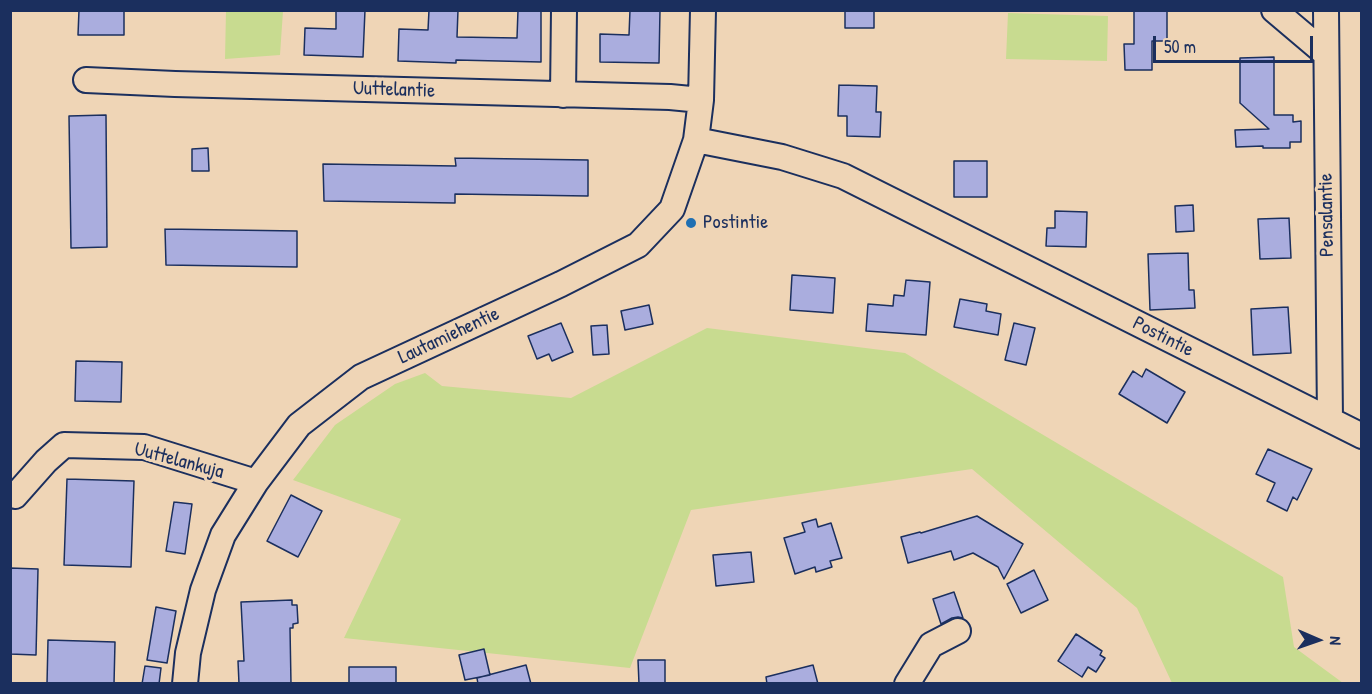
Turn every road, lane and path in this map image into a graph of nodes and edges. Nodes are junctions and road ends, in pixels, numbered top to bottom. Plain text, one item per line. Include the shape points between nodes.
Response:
1 (564, 10) edge
2 (703, 10) edge
3 (1274, 10) edge
4 (1326, 10) edge
5 (1326, 54) junction
6 (86, 80) dead end
7 (563, 95) junction
8 (701, 100) junction
9 (696, 140) junction
10 (1330, 420) junction
11 (1362, 436) edge
12 (256, 482) junction
13 (15, 496) dead end
14 (958, 631) dead end
15 (185, 684) edge
16 (907, 684) edge

1 - 7 street
2 - 8 street, Lautamiehentie
3 - 5 street
4 - 5 street, Pensalantie
5 - 10 street, Pensalantie
6 - 7 street, Uuttelantie
7 - 8 street, Uuttelantie
8 - 9 street, Lautamiehentie
9 - 10 street, Postintie via 782,157 843,176
9 - 12 street, Lautamiehentie via 672,209 638,245 361,377 299,425
10 - 11 street, Postintie
12 - 13 street, Uuttelankuja via 144,447 64,445
12 - 15 street, Lautamiehentie via 223,535 203,590
14 - 16 street via 931,645

